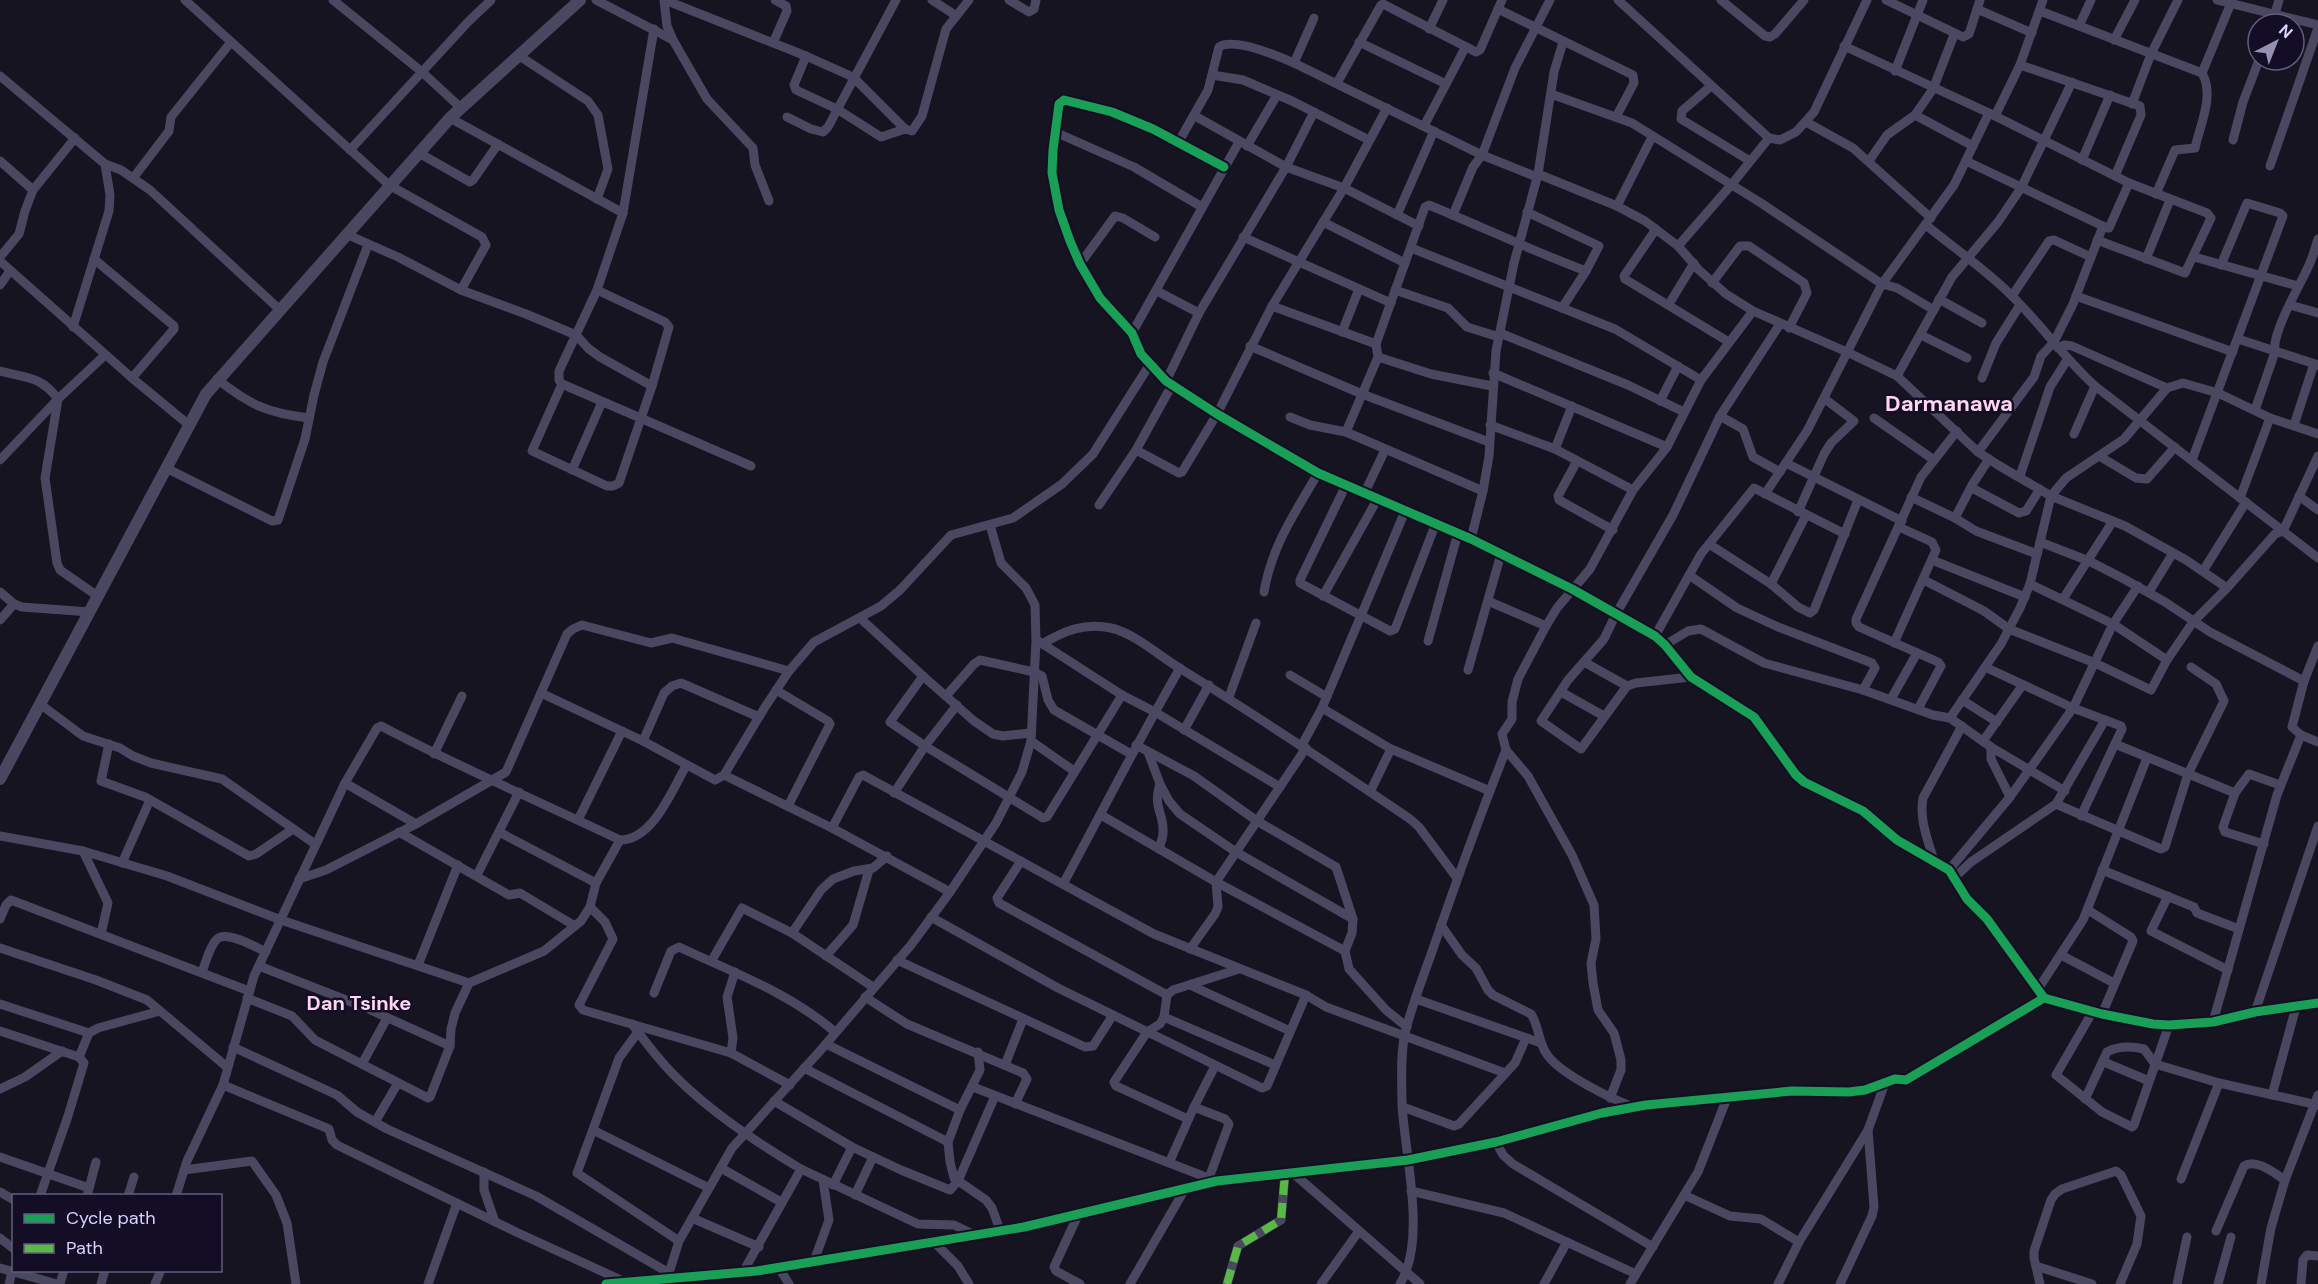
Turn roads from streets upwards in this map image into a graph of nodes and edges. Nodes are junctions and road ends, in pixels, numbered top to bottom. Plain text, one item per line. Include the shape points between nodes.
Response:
1 (185, 0) edge
2 (333, 0) edge
3 (491, 0) edge
4 (580, 0) edge
5 (596, 0) edge
6 (665, 0) edge
7 (896, 0) edge
8 (932, 0) edge
9 (969, 0) edge
10 (1009, 0) edge
11 (1036, 0) edge
12 (1443, 0) edge
13 (1618, 0) edge
14 (1721, 0) edge
15 (1803, 0) edge
16 (1868, 0) edge
17 (1886, 0) edge
18 (1923, 0) edge
19 (2043, 0) edge
20 (2091, 0) edge
21 (2135, 0) edge
22 (2178, 0) edge
23 (780, 1) edge
24 (1548, 1) edge
25 (2224, 1) edge
26 (1500, 4) edge
27 (1978, 5) edge
28 (2040, 11) junction
29 (2255, 12) edge
30 (956, 15) junction
31 (1916, 15) junction
32 (1314, 18) dead end
33 (2079, 26) junction
34 (1536, 27) junction
35 (2318, 27) edge
36 (654, 29) junction
37 (1429, 29) junction
38 (2032, 33) junction
39 (1954, 35) junction
40 (673, 40) junction
41 (2114, 40) junction
42 (231, 42) junction
43 (1359, 42) junction
44 (1563, 42) junction
45 (773, 44) junction
46 (1844, 46) junction
47 (1465, 48) junction
48 (2151, 54) junction
49 (518, 55) junction
50 (806, 56) junction
51 (1294, 63) junction
52 (2020, 65) junction
53 (1895, 71) junction
54 (422, 72) junction
55 (2254, 72) edge
56 (2202, 74) junction
57 (1212, 75) junction
58 (0, 76) edge
59 (853, 77) junction
60 (2072, 82) junction
61 (1337, 83) junction
62 (1446, 84) junction
63 (1711, 86) junction
64 (1933, 89) junction
65 (1551, 94) junction
66 (1277, 95) junction
67 (2110, 95) junction
68 (2132, 104) junction
69 (461, 108) junction
70 (1387, 108) junction
71 (837, 110) junction
72 (1314, 112) junction
73 (1992, 114) junction
74 (1915, 115) junction
75 (1195, 116) junction
76 (787, 117) dead end
77 (1616, 117) junction
78 (450, 118) junction
79 (1806, 122) junction
80 (1424, 126) junction
81 (905, 129) junction
82 (1434, 131) junction
83 (1055, 132) junction
84 (1652, 137) junction
85 (75, 138) junction
86 (1769, 138) junction
87 (1370, 140) junction
88 (2233, 140) dead end
89 (2044, 141) junction
90 (1178, 143) junction
91 (498, 144) junction
92 (1243, 144) junction
93 (1973, 146) junction
94 (350, 150) junction
95 (419, 153) junction
96 (1482, 155) junction
97 (2082, 160) junction
98 (0, 161) edge
99 (1750, 161) junction
100 (1869, 161) junction
101 (1966, 161) junction
102 (105, 164) junction
103 (2270, 166) dead end
104 (1224, 167) junction
105 (1286, 167) junction
106 (1538, 176) junction
107 (2115, 176) junction
108 (134, 177) junction
109 (2129, 183) junction
110 (1732, 184) junction
111 (389, 185) junction
112 (1344, 188) junction
113 (2021, 188) junction
114 (33, 190) junction
115 (2157, 194) junction
116 (597, 199) junction
117 (2170, 200) junction
118 (769, 201) dead end
119 (1617, 206) junction
120 (1202, 207) junction
121 (1527, 212) junction
122 (623, 213) junction
123 (1397, 215) junction
124 (1453, 215) junction
125 (1928, 221) junction
126 (1323, 222) junction
127 (1419, 226) junction
128 (2103, 226) junction
129 (1656, 229) junction
130 (346, 234) junction
131 (1155, 237) dead end
132 (1243, 237) junction
133 (2318, 239) edge
134 (2097, 240) junction
135 (368, 244) junction
136 (1518, 245) junction
137 (1678, 246) junction
138 (1411, 248) junction
139 (2091, 256) junction
140 (2194, 257) junction
141 (0, 259) edge
142 (94, 259) junction
143 (2146, 259) junction
144 (1968, 260) junction
145 (1299, 262) junction
146 (1405, 263) junction
147 (1694, 263) junction
148 (1080, 264) junction
149 (2221, 265) junction
150 (2313, 268) edge
151 (10, 271) junction
152 (1586, 272) junction
153 (2262, 275) junction
154 (1712, 283) junction
155 (1882, 284) junction
156 (0, 285) edge
157 (2298, 286) junction
158 (1509, 287) junction
159 (1359, 289) junction
160 (460, 290) junction
161 (597, 290) junction
162 (1157, 291) junction
163 (1395, 291) junction
164 (2012, 296) junction
165 (2076, 296) junction
166 (1939, 299) junction
167 (1391, 303) junction
168 (1669, 304) junction
169 (2020, 305) junction
170 (2290, 305) junction
171 (1272, 306) junction
172 (1562, 308) junction
173 (279, 309) junction
174 (1934, 310) junction
175 (1752, 311) junction
176 (1199, 313) junction
177 (2318, 313) edge
178 (1982, 323) dead end
179 (1780, 324) junction
180 (73, 327) junction
181 (1789, 328) junction
182 (1342, 332) junction
183 (1132, 333) junction
184 (576, 335) junction
185 (1499, 335) junction
186 (1920, 335) junction
187 (2238, 339) junction
188 (1729, 342) junction
189 (1376, 344) junction
190 (2056, 345) junction
191 (1250, 346) junction
192 (1847, 352) junction
193 (2233, 352) junction
194 (2275, 352) junction
195 (105, 355) junction
196 (1378, 357) junction
197 (1967, 358) dead end
198 (2067, 360) junction
199 (1150, 364) junction
200 (2316, 364) edge
201 (1678, 366) junction
202 (0, 371) edge
203 (1493, 373) junction
204 (1897, 376) junction
205 (132, 378) junction
206 (1982, 378) dead end
207 (217, 379) junction
208 (1701, 380) junction
209 (1169, 383) junction
210 (562, 384) junction
211 (652, 386) junction
212 (1492, 386) junction
213 (2095, 386) junction
214 (2167, 388) junction
215 (2218, 393) junction
216 (1362, 394) junction
217 (58, 399) junction
218 (1824, 399) junction
219 (1660, 401) junction
220 (602, 402) junction
221 (1572, 406) junction
222 (2255, 411) junction
223 (1684, 412) junction
224 (1216, 414) junction
225 (1720, 416) junction
226 (1290, 417) dead end
227 (309, 418) junction
228 (1874, 418) dead end
229 (2270, 418) junction
230 (641, 419) junction
231 (2140, 420) junction
232 (189, 425) junction
233 (1490, 425) junction
234 (2294, 425) junction
235 (1957, 431) junction
236 (1346, 432) junction
237 (2074, 434) dead end
238 (2318, 434) edge
239 (1489, 442) junction
240 (1667, 447) junction
241 (2175, 447) junction
242 (1555, 448) junction
243 (1136, 450) junction
244 (1385, 450) junction
245 (1978, 452) junction
246 (2099, 456) junction
247 (2318, 456) edge
248 (1989, 459) junction
249 (0, 460) edge
250 (1577, 460) junction
251 (1934, 460) junction
252 (2192, 460) junction
253 (1786, 463) junction
254 (752, 465) dead end
255 (166, 468) junction
256 (572, 470) junction
257 (2315, 470) edge
258 (1780, 472) junction
259 (1318, 473) junction
260 (2020, 476) junction
261 (1813, 477) junction
262 (1346, 485) junction
263 (1972, 488) junction
264 (2040, 489) junction
265 (1633, 490) junction
266 (1483, 491) junction
267 (1365, 492) junction
268 (1765, 494) junction
269 (2051, 496) junction
270 (2299, 496) junction
271 (1911, 497) junction
272 (1378, 498) junction
273 (1858, 500) junction
274 (2243, 500) junction
275 (1099, 505) dead end
276 (1406, 509) junction
277 (2318, 510) edge
278 (1802, 513) junction
279 (1954, 518) junction
280 (2114, 521) junction
281 (1436, 523) junction
282 (1901, 524) junction
283 (990, 525) junction
284 (1613, 530) junction
285 (2283, 531) junction
286 (1458, 533) junction
287 (1845, 534) junction
288 (1471, 539) junction
289 (2040, 542) junction
290 (1709, 544) junction
291 (2173, 553) junction
292 (1501, 554) junction
293 (2037, 554) junction
294 (2318, 558) edge
295 (1932, 560) junction
296 (2089, 561) junction
297 (2203, 572) junction
298 (1689, 574) junction
299 (1924, 580) junction
300 (1771, 584) junction
301 (2030, 584) junction
302 (2138, 586) junction
303 (2227, 588) junction
304 (1572, 589) junction
305 (0, 592) edge
306 (1264, 592) dead end
307 (2149, 592) junction
308 (1323, 596) junction
309 (99, 597) junction
310 (2025, 597) junction
311 (2063, 599) junction
312 (1488, 601) junction
313 (14, 604) junction
314 (90, 612) junction
315 (1616, 614) junction
316 (1362, 616) junction
317 (860, 618) junction
318 (0, 620) edge
319 (2193, 622) junction
320 (1256, 623) dead end
321 (2113, 624) junction
322 (1546, 626) junction
323 (2009, 629) junction
324 (1655, 636) junction
325 (1428, 641) dead end
326 (1039, 642) junction
327 (1894, 643) junction
328 (1665, 645) junction
329 (2317, 649) edge
330 (1917, 653) junction
331 (2167, 660) junction
332 (1584, 662) junction
333 (2095, 663) junction
334 (1985, 667) junction
335 (2192, 667) dead end
336 (1180, 668) junction
337 (1468, 670) dead end
338 (789, 671) junction
339 (1034, 672) junction
340 (1290, 675) dead end
341 (923, 676) junction
342 (1691, 677) junction
343 (2304, 681) junction
344 (1209, 685) junction
345 (1627, 686) junction
346 (2022, 686) junction
347 (776, 690) junction
348 (1863, 690) junction
349 (1561, 692) junction
350 (541, 693) junction
351 (1122, 695) junction
352 (462, 696) dead end
353 (946, 696) junction
354 (1229, 697) junction
355 (1326, 697) junction
356 (1891, 699) junction
357 (1962, 700) junction
358 (41, 701) junction
359 (957, 705) junction
360 (1322, 708) junction
361 (1918, 708) junction
362 (2073, 708) junction
363 (1155, 712) junction
364 (1604, 716) junction
365 (759, 717) junction
366 (1950, 718) junction
367 (2105, 720) junction
368 (1997, 722) junction
369 (1962, 726) junction
370 (1184, 730) junction
371 (622, 731) junction
372 (1097, 733) junction
373 (2301, 735) junction
374 (1031, 737) junction
375 (643, 741) junction
376 (2318, 742) edge
377 (109, 744) junction
378 (1987, 744) junction
379 (2115, 744) junction
380 (925, 746) junction
381 (1304, 746) junction
382 (1391, 749) junction
383 (1134, 750) junction
384 (1506, 750) junction
385 (1148, 752) junction
386 (434, 754) junction
387 (2147, 758) junction
388 (686, 766) junction
389 (2029, 770) junction
390 (1074, 771) junction
391 (2188, 774) junction
392 (724, 775) junction
393 (0, 779) edge
394 (493, 782) junction
395 (345, 783) junction
396 (1160, 784) junction
397 (2280, 785) junction
398 (1280, 787) junction
399 (1490, 791) junction
400 (2065, 791) junction
401 (519, 792) junction
402 (1370, 792) junction
403 (894, 793) junction
404 (2235, 793) junction
405 (2010, 797) junction
406 (1009, 798) junction
407 (150, 800) junction
408 (2056, 804) junction
409 (788, 806) junction
410 (1101, 814) junction
411 (2081, 816) junction
412 (578, 820) junction
413 (1257, 821) junction
414 (416, 824) junction
415 (2318, 826) edge
416 (832, 828) junction
417 (293, 829) junction
418 (2118, 831) junction
419 (399, 832) junction
420 (499, 832) junction
421 (0, 836) edge
422 (620, 840) junction
423 (984, 841) junction
424 (315, 844) junction
425 (2264, 844) junction
426 (1159, 849) junction
427 (83, 851) junction
428 (1236, 852) junction
429 (887, 856) junction
430 (1021, 861) junction
431 (1934, 861) junction
432 (122, 863) junction
433 (458, 865) junction
434 (869, 870) junction
435 (2102, 870) junction
436 (1952, 874) junction
437 (477, 875) junction
438 (1457, 878) junction
439 (299, 879) junction
440 (1216, 882) junction
441 (596, 883) junction
442 (1063, 884) junction
443 (950, 892) junction
444 (2168, 896) junction
445 (590, 908) junction
446 (2088, 910) junction
447 (931, 917) junction
448 (0, 919) edge
449 (1353, 919) junction
450 (280, 920) junction
451 (1441, 925) junction
452 (575, 926) junction
453 (2239, 929) junction
454 (792, 933) junction
455 (101, 934) junction
456 (0, 948) edge
457 (1190, 949) junction
458 (1345, 951) junction
459 (266, 952) junction
460 (2061, 955) junction
461 (826, 956) junction
462 (712, 960) junction
463 (897, 960) junction
464 (418, 965) junction
465 (259, 966) junction
466 (1239, 969) junction
467 (2228, 969) junction
468 (202, 972) junction
469 (735, 972) junction
470 (469, 982) junction
471 (2114, 982) junction
472 (1192, 986) junction
473 (873, 987) junction
474 (2038, 989) junction
475 (654, 993) dead end
476 (248, 994) junction
477 (1167, 995) junction
478 (1306, 995) junction
479 (865, 997) junction
480 (2044, 998) junction
481 (1416, 999) junction
482 (0, 1004) edge
483 (2318, 1004) edge
484 (2296, 1007) junction
485 (160, 1011) junction
486 (2255, 1012) junction
487 (2097, 1013) junction
488 (1113, 1015) junction
489 (1164, 1017) junction
490 (387, 1018) junction
491 (1023, 1019) junction
492 (2213, 1022) junction
493 (2169, 1025) junction
494 (635, 1028) junction
495 (1290, 1031) junction
496 (1406, 1031) junction
497 (0, 1032) edge
498 (835, 1032) junction
499 (1148, 1032) junction
500 (89, 1033) junction
501 (1526, 1038) junction
502 (1541, 1043) junction
503 (826, 1044) junction
504 (450, 1046) junction
505 (233, 1047) junction
506 (62, 1051) junction
507 (978, 1052) junction
508 (731, 1053) junction
509 (79, 1057) junction
510 (2104, 1062) junction
511 (362, 1064) junction
512 (2155, 1064) junction
513 (1005, 1065) junction
514 (1275, 1065) junction
515 (1215, 1066) junction
516 (227, 1067) junction
517 (804, 1068) junction
518 (1505, 1073) junction
519 (2149, 1081) junction
520 (398, 1083) junction
521 (1885, 1083) junction
522 (2219, 1083) junction
523 (223, 1084) junction
524 (789, 1085) junction
525 (972, 1087) junction
526 (0, 1089) edge
527 (2272, 1095) junction
528 (995, 1096) junction
529 (1610, 1098) junction
530 (1726, 1098) junction
531 (2085, 1099) junction
532 (774, 1101) junction
533 (2317, 1102) edge
534 (1015, 1104) junction
535 (1194, 1107) junction
536 (1402, 1107) junction
537 (1633, 1107) junction
538 (960, 1110) junction
539 (1188, 1119) junction
540 (375, 1122) junction
541 (593, 1130) junction
542 (1868, 1130) junction
543 (745, 1131) junction
544 (1496, 1142) junction
545 (948, 1143) junction
546 (852, 1147) junction
547 (0, 1157) edge
548 (873, 1157) junction
549 (1408, 1160) junction
550 (96, 1162) dead end
551 (1169, 1162) junction
552 (721, 1168) junction
553 (801, 1169) junction
554 (184, 1170) junction
555 (484, 1172) junction
556 (49, 1174) junction
557 (1289, 1174) junction
558 (134, 1177) dead end
559 (2181, 1179) dead end
560 (2285, 1179) junction
561 (823, 1180) junction
562 (1213, 1180) junction
563 (958, 1181) junction
564 (833, 1185) junction
565 (709, 1188) junction
566 (1185, 1189) junction
567 (1411, 1191) junction
568 (88, 1192) edge
569 (41, 1194) edge
570 (129, 1194) edge
571 (177, 1194) edge
572 (855, 1195) junction
573 (1684, 1195) junction
574 (457, 1203) junction
575 (781, 1203) junction
576 (1078, 1215) junction
577 (692, 1218) junction
578 (495, 1222) junction
579 (1000, 1230) junction
580 (1359, 1231) junction
581 (2216, 1231) dead end
582 (974, 1235) junction
583 (2187, 1237) dead end
584 (2231, 1237) dead end
585 (679, 1241) junction
586 (933, 1241) junction
587 (1566, 1242) junction
588 (1799, 1242) junction
589 (1653, 1246) junction
590 (759, 1247) junction
591 (2318, 1256) edge
592 (814, 1262) junction
593 (2036, 1266) junction
594 (0, 1268) edge
595 (779, 1268) junction
596 (12, 1272) junction
597 (34, 1272) edge
598 (739, 1272) junction
599 (1407, 1273) junction
600 (1636, 1274) junction
601 (670, 1278) edge
602 (40, 1279) junction
603 (623, 1281) junction
604 (966, 1282) edge
605 (9, 1284) edge
606 (59, 1284) edge
607 (297, 1284) edge
608 (428, 1284) edge
609 (606, 1284) edge
610 (732, 1284) edge
611 (789, 1284) edge
612 (1080, 1284) edge
613 (1130, 1284) edge
614 (1227, 1284) edge
615 (1321, 1284) edge
616 (1400, 1284) edge
617 (1420, 1284) edge
618 (1544, 1284) edge
619 (1630, 1284) edge
620 (1778, 1284) edge
621 (1840, 1284) edge
622 (2040, 1284) edge
623 (2092, 1284) edge
624 (2120, 1284) edge
625 (2177, 1284) edge
626 (2218, 1284) edge
627 (2261, 1284) edge
628 (2301, 1284) edge

1 - 42 street
2 - 54 street
3 - 54 street
4 - 49 street
5 - 36 street
6 - 40 street via 667,26
6 - 45 street
7 - 59 street
8 - 30 street
9 - 30 street
10 - 11 street via 1029,12 1035,9
12 - 37 street
13 - 63 street
14 - 15 street via 1770,37
16 - 46 street
17 - 31 street
18 - 31 street
19 - 28 street
20 - 33 street
21 - 41 street
22 - 48 street
23 - 45 street via 787,11
24 - 34 street
25 - 29 street
25 - 56 street
26 - 34 street
26 - 47 street via 1480,50
27 - 38 street
27 - 39 street via 1969,34
28 - 33 street
28 - 38 street
30 - 81 street via 941,42 919,123 912,131
31 - 39 street
31 - 53 street
32 - 51 street
33 - 41 street
34 - 44 street
34 - 96 street via 1515,68
35 - 103 street
36 - 40 street
36 - 122 street
37 - 43 street via 1383,4
37 - 47 street
38 - 52 street
39 - 64 street
40 - 118 street via 707,99 753,148
41 - 48 street
42 - 94 street
42 - 108 street via 171,117 169,131
43 - 61 street
43 - 62 street
44 - 65 street
44 - 77 street via 1634,75 1634,83
45 - 50 street
46 - 53 street
46 - 79 street
47 - 62 street
48 - 56 street
48 - 68 street
49 - 69 street
49 - 116 street via 594,108 608,170
50 - 59 street
50 - 71 street via 795,88
51 - 57 street via 1224,43 1216,53
51 - 61 street
52 - 60 street
52 - 73 street
53 - 64 street
54 - 69 street
54 - 94 street
55 - 88 street
56 - 115 street via 2208,94 2195,148 2175,150
57 - 66 street via 1243,80
57 - 75 street
58 - 85 street
59 - 71 street
59 - 81 street
60 - 67 street
60 - 89 street
61 - 70 street
62 - 80 street
63 - 86 street
63 - 99 street via 1682,111 1682,119
64 - 73 street
64 - 74 street
65 - 77 street
65 - 106 street
66 - 72 street
66 - 92 street
67 - 68 street
67 - 97 street
68 - 107 street via 2140,106 2141,115
69 - 78 street
70 - 80 street
70 - 87 street
71 - 76 street via 823,132
71 - 81 street via 880,137
72 - 87 street
72 - 105 street
73 - 89 street
73 - 93 street
74 - 93 street
74 - 100 street via 1887,135
75 - 90 street
75 - 92 street
77 - 84 street
78 - 91 street
78 - 95 street
79 - 86 street via 1780,140
79 - 100 street
80 - 82 street
82 - 96 street
82 - 123 street
83 - 90 street via 1057,109 1064,100 1112,112
83 - 120 street via 1134,167
83 - 148 street via 1052,172 1059,210
84 - 110 street
84 - 119 street
85 - 102 street
85 - 114 street
86 - 99 street
87 - 112 street
89 - 97 street
89 - 113 street
90 - 104 street
91 - 95 street via 470,182
91 - 116 street
92 - 104 street
92 - 105 street
93 - 101 street
94 - 111 street
95 - 111 street
96 - 106 street
96 - 124 street
97 - 107 street
98 - 114 street
99 - 110 street
100 - 125 street
101 - 113 street
101 - 125 street via 1945,200
102 - 108 street
102 - 142 street via 109,211
104 - 120 street
105 - 112 street
105 - 132 street
106 - 119 street
106 - 121 street
107 - 109 street
108 - 173 street
109 - 115 street
109 - 128 street via 2109,228
110 - 137 street
110 - 155 street
111 - 130 street
111 - 160 street via 485,241
112 - 123 street
112 - 126 street
113 - 128 street
113 - 144 street
114 - 141 street via 19,234
115 - 117 street
116 - 122 street
117 - 140 street via 2207,213 2211,219
117 - 143 street
119 - 129 street
120 - 162 street
121 - 136 street
121 - 152 street via 1597,244 1599,248
122 - 161 street
123 - 127 street
124 - 127 street via 1429,205
124 - 136 street
125 - 144 street
125 - 155 street
126 - 145 street
126 - 146 street
127 - 138 street
128 - 134 street
129 - 137 street
129 - 168 street via 1624,276
130 - 135 street
130 - 173 street
131 - 148 street via 1115,216
132 - 145 street
132 - 176 street
133 - 150 street
134 - 139 street
134 - 143 street
135 - 160 street
135 - 227 street via 323,362
136 - 152 street
136 - 158 street
137 - 147 street
138 - 146 street
138 - 158 street
139 - 164 street via 2049,241
139 - 165 street
140 - 143 street via 2185,273
140 - 149 street
141 - 151 street
142 - 180 street
142 - 205 street via 174,326
144 - 164 street
144 - 166 street
145 - 159 street
145 - 171 street
146 - 163 street
147 - 154 street
147 - 168 street
148 - 183 street via 1100,298
149 - 153 street
149 - 153 street via 2248,202 2283,216
150 - 157 street
151 - 156 street
151 - 180 street
152 - 172 street
153 - 157 street
153 - 187 street
154 - 175 street
154 - 181 street via 1740,246 1749,246 1804,283 1807,293
155 - 174 street via 1897,288
155 - 192 street
157 - 170 street
158 - 172 street
158 - 185 street
159 - 167 street
159 - 182 street
160 - 184 street
161 - 184 street
161 - 211 street via 668,324
162 - 176 street
162 - 183 street
163 - 167 street
163 - 185 street via 1448,308 1464,326
164 - 169 street
165 - 190 street
165 - 193 street
166 - 174 street
166 - 178 street
167 - 189 street
168 - 188 street
169 - 190 street
169 - 206 street via 1996,343
170 - 177 street
170 - 194 street via 2275,341
171 - 182 street
171 - 191 street
172 - 201 street via 1615,329
173 - 207 street
174 - 186 street
175 - 179 street
175 - 188 street
176 - 209 street
179 - 181 street
179 - 225 street
180 - 195 street
181 - 192 street
182 - 189 street
183 - 199 street
184 - 210 street via 559,371
184 - 211 street via 589,350
185 - 203 street
185 - 219 street
186 - 197 street
186 - 204 street
187 - 193 street
187 - 194 street
188 - 208 street
189 - 196 street
190 - 198 street
190 - 214 street via 2072,346
190 - 245 street via 2041,356 2034,377
191 - 216 street
191 - 224 street
192 - 204 street
192 - 218 street
193 - 215 street
194 - 200 street
194 - 222 street
195 - 205 street
195 - 217 street
196 - 212 street via 1431,374
196 - 216 street
198 - 213 street
198 - 260 street via 2050,387
199 - 209 street
199 - 283 street via 1082,467 1024,512
200 - 234 street
201 - 208 street
201 - 219 street
202 - 217 street via 40,381
203 - 212 street
203 - 221 street
204 - 235 street
205 - 232 street
207 - 227 street via 260,408
207 - 232 street
208 - 223 street
209 - 224 street
209 - 243 street
210 - 220 street
210 - 256 street via 532,449 535,454
211 - 230 street
212 - 233 street
213 - 231 street
213 - 237 street
214 - 215 street via 2183,383
214 - 231 street
215 - 222 street
215 - 252 street
216 - 236 street
216 - 239 street
217 - 249 street
217 - 309 street via 45,478 57,563 60,570
218 - 253 street
218 - 261 street via 1854,421 1831,443
219 - 223 street
220 - 230 street
220 - 256 street
221 - 240 street
221 - 242 street
222 - 229 street
223 - 240 street
224 - 243 street via 1181,473
224 - 259 street
225 - 258 street via 1743,429 1753,457
225 - 315 street via 1673,515
226 - 236 street
227 - 255 street via 279,520 275,522
228 - 251 street
229 - 234 street
229 - 274 street
230 - 254 street
230 - 256 street via 619,483 607,486
231 - 241 street
231 - 246 street via 2124,440
232 - 255 street
233 - 239 street
233 - 242 street
234 - 238 street
235 - 245 street
235 - 251 street
236 - 244 street
239 - 266 street
240 - 265 street
241 - 246 street via 2142,480
241 - 252 street
242 - 250 street
243 - 275 street
244 - 266 street
244 - 267 street
245 - 248 street
246 - 269 street via 2066,478
247 - 257 street
248 - 260 street
248 - 263 street
250 - 265 street
250 - 284 street via 1558,496 1560,500
251 - 271 street
252 - 274 street
253 - 258 street
253 - 261 street
255 - 309 street
257 - 270 street
258 - 268 street
259 - 262 street
259 - 306 street via 1280,538 1268,566
260 - 264 street
261 - 273 street
261 - 278 street
262 - 267 street
262 - 308 street via 1300,580
263 - 264 street via 2019,513 2025,511
263 - 279 street
264 - 269 street
265 - 284 street
266 - 288 street
267 - 272 street
268 - 278 street
268 - 290 street via 1752,489
269 - 280 street
269 - 289 street
270 - 277 street
270 - 285 street
271 - 279 street
271 - 282 street
272 - 276 street
272 - 308 street
273 - 282 street
273 - 287 street
274 - 285 street
274 - 297 street
276 - 281 street
276 - 316 street
278 - 287 street
278 - 300 street
279 - 293 street via 1976,531
280 - 291 street
280 - 296 street
281 - 286 street
281 - 316 street via 1395,629 1390,631
282 - 295 street via 1932,542 1936,550
282 - 327 street via 1856,623
283 - 317 street via 951,535 900,590
283 - 326 street via 1001,563 1032,596
284 - 304 street via 1590,569
285 - 294 street
285 - 303 street via 2275,534
286 - 288 street
286 - 325 street
287 - 300 street via 1812,612 1798,607
288 - 292 street
289 - 293 street
289 - 296 street
290 - 298 street
290 - 300 street
291 - 297 street
291 - 307 street
292 - 304 street
292 - 312 street
293 - 301 street
295 - 299 street
295 - 310 street
296 - 302 street
296 - 311 street
297 - 303 street
298 - 324 street
298 - 348 street via 1737,608 1872,663 1875,668
299 - 323 street via 1984,611
299 - 327 street
301 - 310 street
301 - 311 street
302 - 307 street
302 - 321 street
303 - 319 street
304 - 315 street
304 - 322 street
305 - 313 street
307 - 319 street
308 - 316 street
309 - 314 street
310 - 323 street
311 - 321 street
312 - 322 street
312 - 337 street
313 - 314 street
313 - 318 street
314 - 358 street
315 - 324 street
315 - 332 street via 1604,639
316 - 355 street
317 - 338 street via 814,642
317 - 341 street
319 - 331 street
319 - 343 street
320 - 354 street
321 - 331 street
321 - 333 street
322 - 384 street via 1518,679 1512,719 1506,729
323 - 333 street
323 - 334 street
324 - 328 street
326 - 336 street via 1081,626 1109,627
326 - 339 street
326 - 351 street
327 - 330 street
328 - 342 street
328 - 348 street via 1688,631 1701,629 1764,663
329 - 343 street
330 - 356 street
330 - 361 street via 1941,666
331 - 333 street via 2149,691
332 - 345 street
332 - 349 street
333 - 362 street
334 - 346 street
334 - 357 street
335 - 391 street via 2216,684 2224,701
336 - 344 street
336 - 363 street
338 - 347 street
338 - 350 street via 672,638 651,643 582,626 567,634
339 - 353 street via 980,660
339 - 372 street via 1042,676 1054,710
339 - 374 street
340 - 355 street
341 - 353 street
341 - 380 street via 890,720
342 - 345 street
342 - 431 street via 1754,717 1804,782 1863,811 1897,840
343 - 373 street via 2292,727
344 - 354 street
344 - 370 street
345 - 364 street
346 - 362 street
346 - 368 street
347 - 365 street
347 - 409 street via 830,724
348 - 356 street
349 - 364 street
349 - 364 street via 1541,721 1578,748 1584,747
350 - 371 street
350 - 394 street via 510,766
351 - 363 street
351 - 372 street
352 - 386 street
353 - 359 street
354 - 381 street
355 - 360 street
356 - 361 street
357 - 366 street
357 - 368 street
358 - 377 street via 83,735
358 - 393 street
359 - 374 street via 993,734
359 - 380 street
360 - 381 street
360 - 382 street
361 - 366 street
362 - 367 street
362 - 389 street
363 - 370 street
363 - 383 street
365 - 375 street via 681,683 664,693
365 - 392 street
366 - 369 street
367 - 379 street via 2122,727
367 - 400 street
368 - 378 street
369 - 378 street
369 - 431 street via 1923,798 1923,823
370 - 398 street
371 - 375 street
371 - 412 street
372 - 383 street
372 - 390 street
373 - 376 street
373 - 397 street
374 - 390 street
374 - 406 street via 1022,772
375 - 388 street
377 - 407 street via 101,781
377 - 417 street via 151,763 222,779
378 - 389 street
378 - 405 street
379 - 387 street
379 - 411 street
380 - 403 street
380 - 406 street
381 - 398 street
381 - 402 street
382 - 399 street
382 - 402 street
383 - 385 street
383 - 410 street
384 - 399 street
384 - 529 street via 1528,776 1577,864 1594,905 1593,983 1598,1010 1614,1033 1621,1060
385 - 396 street
385 - 413 street via 1194,776
386 - 394 street
386 - 395 street via 381,726 373,733
387 - 391 street
387 - 418 street
388 - 392 street via 715,780
388 - 422 street via 657,818 635,838
389 - 400 street
389 - 405 street
390 - 406 street via 1047,817 1040,817
391 - 404 street
391 - 418 street via 2165,847 2161,849
392 - 409 street
394 - 401 street
394 - 414 street
395 - 414 street
395 - 424 street
396 - 426 street via 1156,796 1163,834
396 - 428 street via 1180,814
397 - 404 street via 2251,773
397 - 425 street
398 - 413 street
399 - 438 street
400 - 408 street
401 - 412 street
401 - 420 street
402 - 438 street via 1419,827
403 - 416 street via 861,776
403 - 423 street
404 - 425 street via 2223,829
405 - 436 street
406 - 423 street
407 - 417 street via 249,856
407 - 432 street
408 - 411 street
408 - 436 street
409 - 416 street
410 - 426 street
410 - 442 street
411 - 418 street
412 - 422 street
413 - 428 street
413 - 449 street via 1337,868
414 - 419 street
415 - 486 street
416 - 429 street
417 - 424 street
418 - 435 street
419 - 433 street
419 - 439 street via 326,870
420 - 437 street
420 - 441 street
421 - 427 street
422 - 441 street
423 - 430 street
423 - 443 street
424 - 439 street
425 - 453 street
426 - 440 street
427 - 432 street
427 - 455 street via 108,901
428 - 440 street
428 - 449 street
429 - 434 street
429 - 443 street
430 - 442 street
430 - 477 street via 997,898 999,903
431 - 436 street
432 - 450 street via 167,876
433 - 437 street
433 - 464 street
434 - 454 street via 833,879
434 - 461 street via 853,925
435 - 444 street
435 - 446 street
436 - 474 street
437 - 452 street via 509,895 520,893
438 - 451 street
439 - 450 street
440 - 457 street via 1218,907
440 - 458 street
441 - 445 street
442 - 457 street
443 - 447 street
444 - 453 street via 2194,907 2197,913
444 - 467 street via 2151,931
445 - 452 street
445 - 494 street via 605,922 612,939 579,1005 583,1010
446 - 460 street
446 - 471 street via 2132,939
447 - 463 street
447 - 488 street
448 - 455 street via 11,900
449 - 458 street
450 - 459 street
450 - 464 street
451 - 481 street
451 - 502 street via 1493,995 1531,1014
452 - 470 street via 544,951
453 - 467 street
454 - 461 street
454 - 462 street via 741,909
455 - 468 street
456 - 485 street via 133,993
457 - 466 street
458 - 496 street via 1349,969
459 - 465 street
459 - 468 street via 227,935 220,936
460 - 471 street
460 - 474 street
461 - 473 street
462 - 469 street
462 - 475 street via 678,947 674,949
463 - 473 street
463 - 491 street
464 - 470 street
465 - 476 street
465 - 490 street
466 - 472 street
466 - 478 street
467 - 492 street
468 - 476 street
469 - 498 street via 808,1010
469 - 508 street via 727,997 733,1038
470 - 504 street via 455,1013
471 - 487 street
472 - 477 street
472 - 495 street
473 - 479 street
474 - 480 street
476 - 505 street
476 - 511 street via 292,1016 315,1040
477 - 489 street
478 - 495 street
478 - 496 street via 1326,1007
479 - 498 street
479 - 507 street via 908,1024
480 - 487 street
480 - 521 street via 1906,1080
481 - 496 street
481 - 501 street
482 - 500 street
483 - 484 street
484 - 486 street
484 - 527 street
485 - 500 street
485 - 516 street
486 - 492 street
487 - 493 street
487 - 531 street via 2056,1075
488 - 491 street via 1091,1047
488 - 499 street
489 - 499 street
489 - 514 street
490 - 504 street
490 - 511 street
491 - 513 street
492 - 493 street
493 - 512 street
494 - 508 street
494 - 541 street via 619,1058
494 - 543 street via 678,1080
495 - 514 street
496 - 518 street
496 - 536 street
497 - 506 street
498 - 503 street
499 - 515 street
499 - 539 street via 1114,1082
500 - 509 street
501 - 502 street
501 - 518 street via 1515,1063
502 - 529 street via 1563,1069
503 - 517 street
503 - 538 street
504 - 520 street via 430,1097
505 - 516 street
505 - 540 street via 337,1095
506 - 509 street
506 - 526 street
507 - 513 street
507 - 525 street via 980,1070
508 - 524 street
509 - 556 street via 84,1063
510 - 512 street via 2113,1049 2128,1047 2144,1049
510 - 519 street
510 - 531 street
511 - 520 street
512 - 519 street
512 - 522 street
513 - 534 street via 1026,1076
514 - 515 street via 1267,1086 1262,1088
515 - 535 street
516 - 523 street
517 - 524 street
517 - 545 street
518 - 536 street via 1463,1121 1454,1126
519 - 531 street via 2132,1127
520 - 540 street
521 - 530 street via 1849,1092 1792,1091
521 - 542 street
522 - 527 street
522 - 559 street
523 - 554 street
523 - 574 street via 329,1129 337,1145
524 - 532 street
525 - 528 street
525 - 538 street
527 - 533 street
528 - 534 street
528 - 563 street
529 - 537 street
530 - 537 street
530 - 573 street via 1703,1160
532 - 543 street
532 - 546 street
533 - 560 street
534 - 551 street
535 - 539 street
535 - 562 street via 1229,1124
536 - 549 street
537 - 544 street
538 - 545 street
539 - 551 street
540 - 555 street
541 - 565 street
541 - 585 street via 577,1170 580,1176
542 - 588 street
542 - 621 street via 1874,1207
543 - 552 street
543 - 553 street
544 - 549 street
544 - 589 street via 1513,1164
545 - 563 street via 952,1175
546 - 548 street
546 - 564 street
547 - 556 street
548 - 563 street via 950,1190
548 - 572 street
549 - 557 street
549 - 567 street
550 - 568 street
551 - 562 street
552 - 565 street
552 - 575 street
553 - 561 street
553 - 575 street
554 - 571 street
554 - 607 street via 252,1161 276,1195 286,1223
555 - 578 street via 484,1190
555 - 601 street via 536,1196
556 - 568 street
556 - 569 street
557 - 562 street
557 - 580 street
557 - 614 street via 1281,1220 1238,1246
558 - 570 street
560 - 581 street via 2254,1162 2247,1163
560 - 627 street
561 - 564 street
561 - 592 street via 829,1220
562 - 566 street
563 - 579 street via 986,1200
564 - 572 street
565 - 577 street
566 - 576 street
566 - 613 street
567 - 587 street via 1504,1213
567 - 599 street via 1412,1244
572 - 582 street via 918,1224 950,1225
573 - 588 street via 1730,1216 1761,1219
573 - 589 street
574 - 578 street
574 - 608 street
575 - 590 street
576 - 579 street
576 - 612 street via 1054,1267
577 - 585 street
577 - 590 street
578 - 603 street
579 - 582 street
580 - 599 street
580 - 615 street
582 - 586 street
583 - 625 street
584 - 626 street
585 - 601 street
586 - 592 street
586 - 604 street via 958,1266
587 - 600 street
587 - 618 street
588 - 620 street
589 - 600 street
590 - 598 street
591 - 628 street via 2307,1255 2303,1260
592 - 595 street
593 - 622 street
593 - 623 street
593 - 624 street via 2034,1251 2055,1194 2062,1188 2118,1172 2141,1216 2137,1244
594 - 596 street
595 - 598 street
595 - 611 street
596 - 602 street
596 - 605 street
597 - 602 street
598 - 601 street
598 - 610 street
599 - 616 street
599 - 617 street
600 - 619 street
601 - 603 street
602 - 606 street
603 - 609 street

